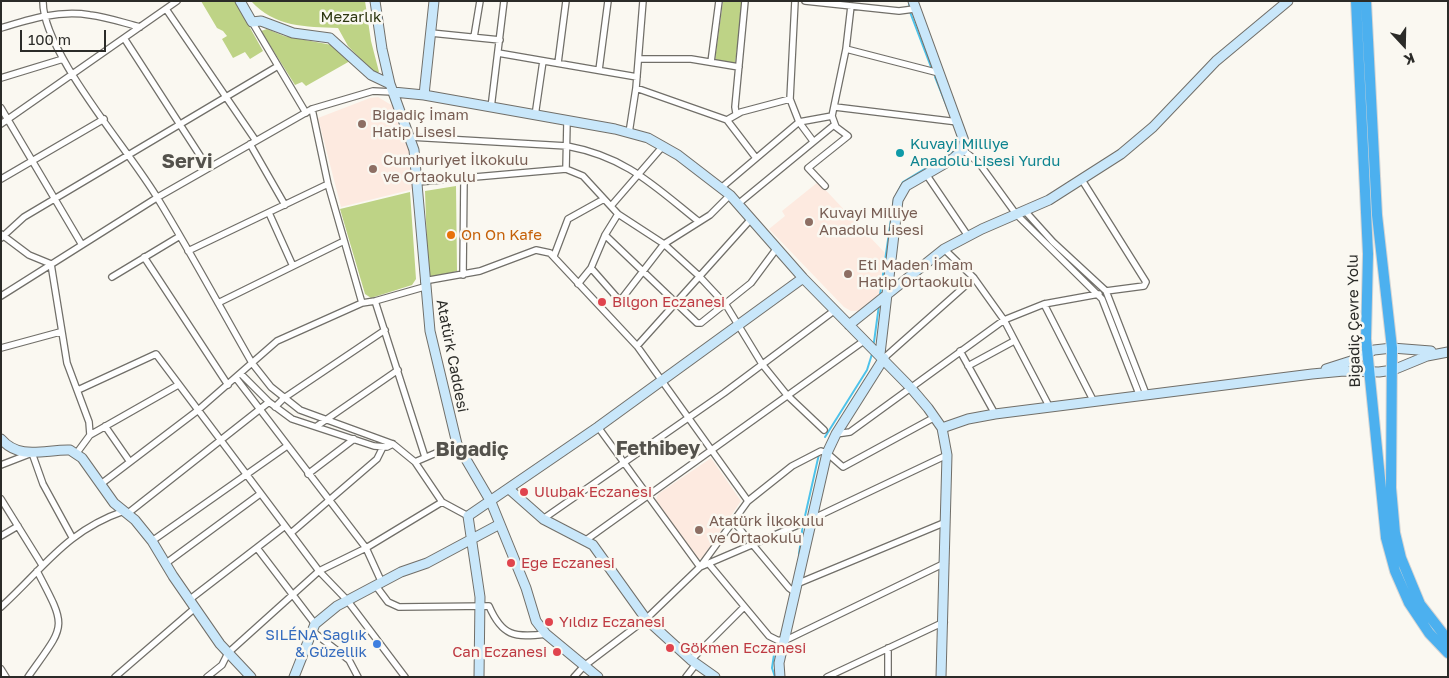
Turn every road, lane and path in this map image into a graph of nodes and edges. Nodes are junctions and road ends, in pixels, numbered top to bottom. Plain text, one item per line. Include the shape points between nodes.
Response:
1 (43, 1) edge
2 (240, 1) edge
3 (375, 1) edge
4 (434, 1) edge
5 (480, 1) edge
6 (504, 1) edge
7 (566, 1) edge
8 (608, 1) edge
9 (643, 1) edge
10 (719, 1) edge
11 (745, 1) edge
12 (795, 1) edge
13 (805, 1) edge
14 (1288, 1) edge
15 (1356, 1) edge
16 (1366, 1) edge
17 (171, 4) edge
18 (854, 4) edge
19 (914, 5) edge
20 (44, 16) junction
21 (252, 22) junction
22 (140, 27) junction
23 (1, 28) edge
24 (431, 33) junction
25 (474, 37) junction
26 (124, 38) junction
27 (500, 40) junction
28 (846, 49) junction
29 (498, 53) junction
30 (639, 58) junction
31 (63, 59) junction
32 (543, 61) junction
33 (712, 62) junction
34 (558, 63) junction
35 (278, 66) junction
36 (739, 67) junction
37 (599, 70) junction
38 (939, 73) junction
39 (72, 74) junction
40 (637, 77) junction
41 (1, 78) edge
42 (391, 88) junction
43 (636, 88) junction
44 (424, 95) junction
45 (226, 96) junction
46 (790, 99) junction
47 (836, 107) junction
48 (1, 108) edge
49 (491, 108) junction
50 (312, 109) junction
51 (306, 113) junction
52 (736, 113) junction
53 (535, 116) junction
54 (832, 116) junction
55 (104, 118) junction
56 (8, 120) junction
57 (727, 120) junction
58 (567, 122) junction
59 (799, 122) junction
60 (958, 122) junction
61 (1, 124) edge
62 (179, 124) junction
63 (834, 125) junction
64 (629, 133) junction
65 (410, 137) junction
66 (256, 141) junction
67 (813, 141) junction
68 (250, 144) junction
69 (566, 146) junction
70 (663, 146) junction
71 (964, 150) junction
72 (128, 154) junction
73 (756, 158) junction
74 (33, 161) junction
75 (208, 168) junction
76 (566, 169) junction
77 (639, 174) junction
78 (926, 174) junction
79 (464, 178) junction
80 (1, 179) edge
81 (1082, 180) junction
82 (418, 182) junction
83 (328, 184) junction
84 (825, 186) dead end
85 (721, 188) junction
86 (730, 195) junction
87 (158, 197) junction
88 (55, 198) junction
89 (604, 199) junction
90 (738, 204) junction
91 (285, 205) junction
92 (611, 206) junction
93 (1025, 211) junction
94 (269, 213) junction
95 (618, 214) junction
96 (1016, 214) junction
97 (751, 219) junction
98 (698, 222) junction
99 (605, 235) junction
100 (2, 236) edge
101 (180, 236) junction
102 (968, 236) junction
103 (344, 241) junction
104 (82, 244) junction
105 (664, 244) junction
106 (776, 248) junction
107 (944, 248) junction
108 (188, 251) junction
109 (554, 256) junction
110 (144, 257) junction
111 (51, 264) junction
112 (292, 264) junction
113 (591, 268) junction
114 (644, 272) junction
115 (463, 275) junction
116 (698, 275) junction
117 (112, 277) dead end
118 (803, 278) junction
119 (974, 278) junction
120 (424, 284) junction
121 (578, 284) junction
122 (1106, 291) junction
123 (887, 294) junction
124 (1098, 294) junction
125 (1, 296) edge
126 (375, 301) junction
127 (675, 302) junction
128 (218, 303) junction
129 (362, 303) junction
130 (1044, 304) junction
131 (726, 305) junction
132 (835, 310) junction
133 (1004, 320) junction
134 (738, 325) junction
135 (849, 325) junction
136 (385, 330) junction
137 (60, 332) junction
138 (865, 340) junction
139 (1014, 341) junction
140 (637, 346) junction
141 (1, 348) edge
142 (1392, 348) junction
143 (1448, 351) edge
144 (960, 352) junction
145 (1367, 353) junction
146 (882, 356) junction
147 (252, 364) junction
148 (762, 364) junction
149 (968, 366) junction
150 (398, 370) junction
151 (1393, 370) junction
152 (1368, 373) junction
153 (1312, 374) junction
154 (239, 376) junction
155 (661, 382) junction
156 (178, 384) junction
157 (228, 384) junction
158 (911, 388) junction
159 (78, 390) junction
160 (1142, 394) junction
161 (787, 395) junction
162 (284, 398) junction
163 (1093, 400) junction
164 (269, 402) junction
165 (1049, 406) junction
166 (275, 407) junction
167 (259, 409) junction
168 (197, 411) junction
169 (995, 414) junction
170 (935, 417) junction
171 (326, 418) junction
172 (686, 418) junction
173 (105, 426) junction
174 (317, 426) junction
175 (598, 427) junction
176 (942, 428) junction
177 (824, 430) dead end
178 (836, 434) junction
179 (90, 435) junction
180 (1, 439) edge
181 (354, 439) junction
182 (220, 441) junction
183 (393, 444) junction
184 (457, 444) junction
185 (287, 446) junction
186 (383, 447) junction
187 (710, 449) junction
188 (32, 453) junction
189 (827, 453) junction
190 (76, 454) junction
191 (947, 455) junction
192 (425, 457) junction
193 (130, 462) junction
194 (415, 462) junction
195 (624, 463) junction
196 (1, 465) edge
197 (308, 474) junction
198 (246, 475) junction
199 (101, 484) junction
200 (509, 489) junction
201 (260, 494) junction
202 (648, 494) junction
203 (1, 499) edge
204 (330, 501) junction
205 (748, 501) junction
206 (442, 502) junction
207 (491, 502) junction
208 (126, 512) junction
209 (468, 516) junction
210 (542, 519) junction
211 (812, 520) junction
212 (733, 521) junction
213 (946, 522) junction
214 (500, 524) junction
215 (18, 526) junction
216 (285, 526) junction
217 (291, 533) junction
218 (1, 536) edge
219 (72, 537) junction
220 (473, 538) junction
221 (586, 540) junction
222 (152, 541) junction
223 (752, 544) junction
224 (257, 548) junction
225 (366, 548) junction
226 (945, 563) junction
227 (165, 564) junction
228 (709, 564) junction
229 (42, 565) junction
230 (700, 567) junction
231 (37, 570) junction
232 (319, 571) junction
233 (799, 583) junction
234 (379, 584) junction
235 (796, 593) junction
236 (292, 596) junction
237 (189, 600) junction
238 (348, 600) junction
239 (1, 607) edge
240 (480, 607) junction
241 (195, 608) junction
242 (744, 608) junction
243 (646, 619) junction
244 (944, 622) junction
245 (313, 628) junction
246 (546, 634) junction
247 (1448, 640) edge
248 (784, 641) junction
249 (888, 648) junction
250 (1448, 652) edge
251 (228, 653) junction
252 (693, 662) junction
253 (584, 666) junction
254 (1, 669) edge
255 (122, 671) junction
256 (836, 675) edge
257 (6, 677) edge
258 (28, 677) edge
259 (115, 677) edge
260 (127, 677) edge
261 (207, 677) edge
262 (251, 677) edge
263 (294, 677) edge
264 (358, 677) edge
265 (405, 677) edge
266 (479, 677) edge
267 (574, 677) edge
268 (598, 677) edge
269 (686, 677) edge
270 (715, 677) edge
271 (780, 677) edge
272 (827, 677) edge
273 (888, 677) edge
274 (941, 677) edge

1 - 20 street
2 - 21 street
3 - 42 street, Atatürk Caddesi
4 - 24 street
5 - 25 street
6 - 27 street
7 - 34 street
8 - 37 street
9 - 30 street
10 - 33 street
11 - 36 street
12 - 46 street
13 - 18 street
14 - 81 street via 1216,61 1136,142
15 - 145 highway, Bigadiç Çevre Yolu via 1368,254
16 - 142 highway, Bigadiç Çevre Yolu via 1377,215
17 - 22 street
17 - 45 street
18 - 19 street via 899,11
18 - 28 street
19 - 38 street
20 - 22 street via 90,14
20 - 23 street
20 - 31 street
21 - 35 street
21 - 42 street via 261,21 292,33 330,38 371,75
22 - 26 street
24 - 25 street
24 - 44 street
25 - 27 street
26 - 39 street
26 - 62 street
27 - 29 street
28 - 38 street
28 - 47 street
29 - 32 street
29 - 49 street
30 - 33 street
30 - 40 street
31 - 39 street
31 - 41 street
32 - 34 street
32 - 53 street
33 - 36 street
34 - 37 street
35 - 45 street
35 - 51 street
36 - 52 street
37 - 40 street
38 - 60 street
39 - 55 street
39 - 56 street
40 - 43 street
42 - 44 street
42 - 50 street
42 - 65 street, Atatürk Caddesi
43 - 57 street
43 - 64 street
44 - 49 street
45 - 62 street
45 - 66 street
46 - 52 street
46 - 59 street
47 - 54 street
47 - 60 street
48 - 56 street
49 - 53 street
50 - 51 street
50 - 83 street
51 - 66 street
52 - 57 street
53 - 58 street
54 - 59 street
54 - 63 street
55 - 72 street
55 - 74 street
56 - 61 street
56 - 74 street
57 - 73 street
58 - 64 street
58 - 69 street
59 - 67 street
59 - 73 street
60 - 71 street
62 - 72 street
62 - 75 street
63 - 67 street
63 - 84 street via 848,136 808,168
64 - 70 street
65 - 69 street
65 - 82 street, Atatürk Caddesi
66 - 68 street
67 - 90 street
68 - 75 street
68 - 91 street
69 - 76 street
69 - 77 street via 611,158
70 - 77 street
70 - 85 street
71 - 78 street
71 - 96 street via 979,163
72 - 87 street
72 - 88 street
73 - 85 street
74 - 80 street
74 - 88 street
75 - 87 street
76 - 79 street
76 - 89 street via 582,176
77 - 92 street
77 - 98 street
78 - 102 street
78 - 123 street via 906,186 898,200
79 - 82 street
79 - 115 street
81 - 93 street
81 - 122 street via 1146,282 1144,286
82 - 120 street, Atatürk Caddesi
83 - 91 street
83 - 103 street
85 - 86 street
86 - 90 street
86 - 98 street via 720,207
87 - 101 street
87 - 104 street
88 - 100 street via 24,217
88 - 104 street
89 - 92 street
89 - 109 street via 568,219
90 - 97 street
91 - 94 street
92 - 95 street
93 - 96 street
93 - 122 street
94 - 108 street
94 - 112 street
95 - 99 street
95 - 105 street
96 - 102 street
96 - 124 street
97 - 106 street
97 - 116 street
98 - 105 street
99 - 113 street
99 - 114 street
100 - 111 street via 29,255
101 - 108 street
101 - 110 street
102 - 107 street
103 - 112 street
103 - 129 street
104 - 111 street
105 - 114 street
105 - 116 street
106 - 118 street
106 - 131 street via 751,283
107 - 119 street
107 - 123 street
108 - 128 street
109 - 115 street via 536,250
109 - 121 street
110 - 117 street
110 - 157 street
111 - 125 street
111 - 137 street
112 - 128 street
113 - 114 street via 620,301
113 - 121 street
114 - 127 street
115 - 120 street
116 - 127 street
116 - 131 street
118 - 132 street
118 - 134 street
119 - 133 street
119 - 146 street
120 - 126 street
120 - 184 street, Atatürk Caddesi via 430,331
121 - 140 street
122 - 160 street
123 - 135 street
123 - 146 street
124 - 130 street
124 - 160 street
126 - 129 street
126 - 136 street
127 - 131 street via 697,323
127 - 140 street
128 - 147 street
129 - 147 street via 277,341
130 - 133 street
130 - 163 street
131 - 134 street
132 - 135 street
132 - 148 street
133 - 139 street
133 - 144 street
134 - 148 street
134 - 155 street
135 - 138 street
136 - 150 street
136 - 162 street
137 - 141 street
137 - 159 street via 67,363
138 - 146 street
138 - 161 street
139 - 149 street
139 - 165 street
140 - 155 street
142 - 143 street
142 - 145 street
142 - 151 highway, Bigadiç Çevre Yolu
143 - 151 street
144 - 149 street
144 - 158 street
145 - 152 highway, Bigadiç Çevre Yolu
145 - 153 street
146 - 158 street
146 - 178 street
147 - 154 street
147 - 162 street via 265,382
148 - 161 street
148 - 172 street
149 - 169 street
150 - 171 street
150 - 192 street
151 - 152 street
151 - 247 highway, Bigadiç Çevre Yolu via 1391,488 1395,533 1401,558 1417,596
152 - 153 street
152 - 250 highway, Bigadiç Çevre Yolu via 1386,538 1395,571 1409,604 1429,633
153 - 160 street
154 - 157 street
154 - 164 street
154 - 167 street
155 - 172 street
155 - 175 street
156 - 159 street via 156,354
156 - 168 street
156 - 173 street
157 - 168 street
158 - 170 street
158 - 178 street via 850,432
159 - 179 street via 90,422
160 - 163 street
161 - 177 street
161 - 187 street
162 - 166 street
162 - 171 street via 300,410
163 - 165 street
164 - 166 street
164 - 167 street
165 - 169 street
166 - 174 street via 297,421
167 - 182 street
167 - 185 street
168 - 182 street
168 - 193 street
169 - 176 street via 968,418
170 - 176 street
170 - 189 street via 843,468
171 - 174 street
171 - 183 street
172 - 187 street
172 - 195 street
173 - 179 street
173 - 193 street
174 - 181 street
175 - 195 street
175 - 200 street
176 - 191 street
178 - 189 street
179 - 190 street
180 - 188 street via 17,450
181 - 186 street
181 - 197 street
182 - 198 street
182 - 208 street
183 - 186 street
183 - 194 street
184 - 192 street
184 - 207 street, Atatürk Caddesi
185 - 197 street
185 - 198 street
186 - 204 street via 376,459
187 - 202 street
187 - 205 street
188 - 190 street via 70,450
188 - 196 street
188 - 219 street via 43,484
189 - 205 street via 818,451 792,466
189 - 211 street
190 - 199 street
191 - 211 street
191 - 213 street
192 - 194 street
193 - 199 street
194 - 206 street
195 - 202 street
195 - 210 street
197 - 204 street
198 - 201 street
198 - 222 street
199 - 208 street via 114,503
200 - 207 street
200 - 210 street
201 - 216 street
201 - 227 street
202 - 221 street
202 - 230 street
203 - 215 street
204 - 217 street
204 - 225 street
205 - 212 street
206 - 209 street
206 - 225 street
207 - 209 street
207 - 214 street, Atatürk Caddesi
208 - 219 street via 101,520
208 - 222 street
209 - 220 street
210 - 221 street
211 - 223 street
211 - 233 street
212 - 223 street
212 - 230 street
213 - 226 street
213 - 233 street
214 - 220 street
214 - 246 street, Atatürk Caddesi via 536,621
215 - 218 street
215 - 229 street
216 - 217 street
216 - 224 street
217 - 232 street
219 - 229 street
220 - 234 street
220 - 240 street
221 - 243 street via 596,548
222 - 227 street
223 - 228 street
223 - 235 street
224 - 236 street
224 - 237 street
225 - 232 street
225 - 234 street
226 - 244 street
226 - 248 street
227 - 237 street
228 - 230 street
228 - 242 street
229 - 231 street
230 - 243 street
231 - 239 street
231 - 258 street via 58,613 59,627 55,639
232 - 236 street
232 - 238 street
233 - 235 street
234 - 238 street
234 - 240 street via 388,602 399,608
235 - 248 street
236 - 245 street
236 - 251 street
237 - 241 street
238 - 245 street
238 - 265 street
240 - 246 street via 489,606 503,630 524,635
240 - 266 street
241 - 251 street
241 - 255 street
242 - 248 street via 768,636
242 - 252 street
243 - 252 street
243 - 253 street
244 - 249 street
244 - 274 street
245 - 263 street
245 - 264 street via 349,660
246 - 253 street, Atatürk Caddesi
248 - 271 street via 779,663
249 - 256 street
249 - 273 street
251 - 261 street via 222,665
251 - 262 street
252 - 269 street
252 - 270 street
253 - 267 street
253 - 268 street, Atatürk Caddesi
254 - 257 street
255 - 259 street
255 - 260 street
256 - 272 street

